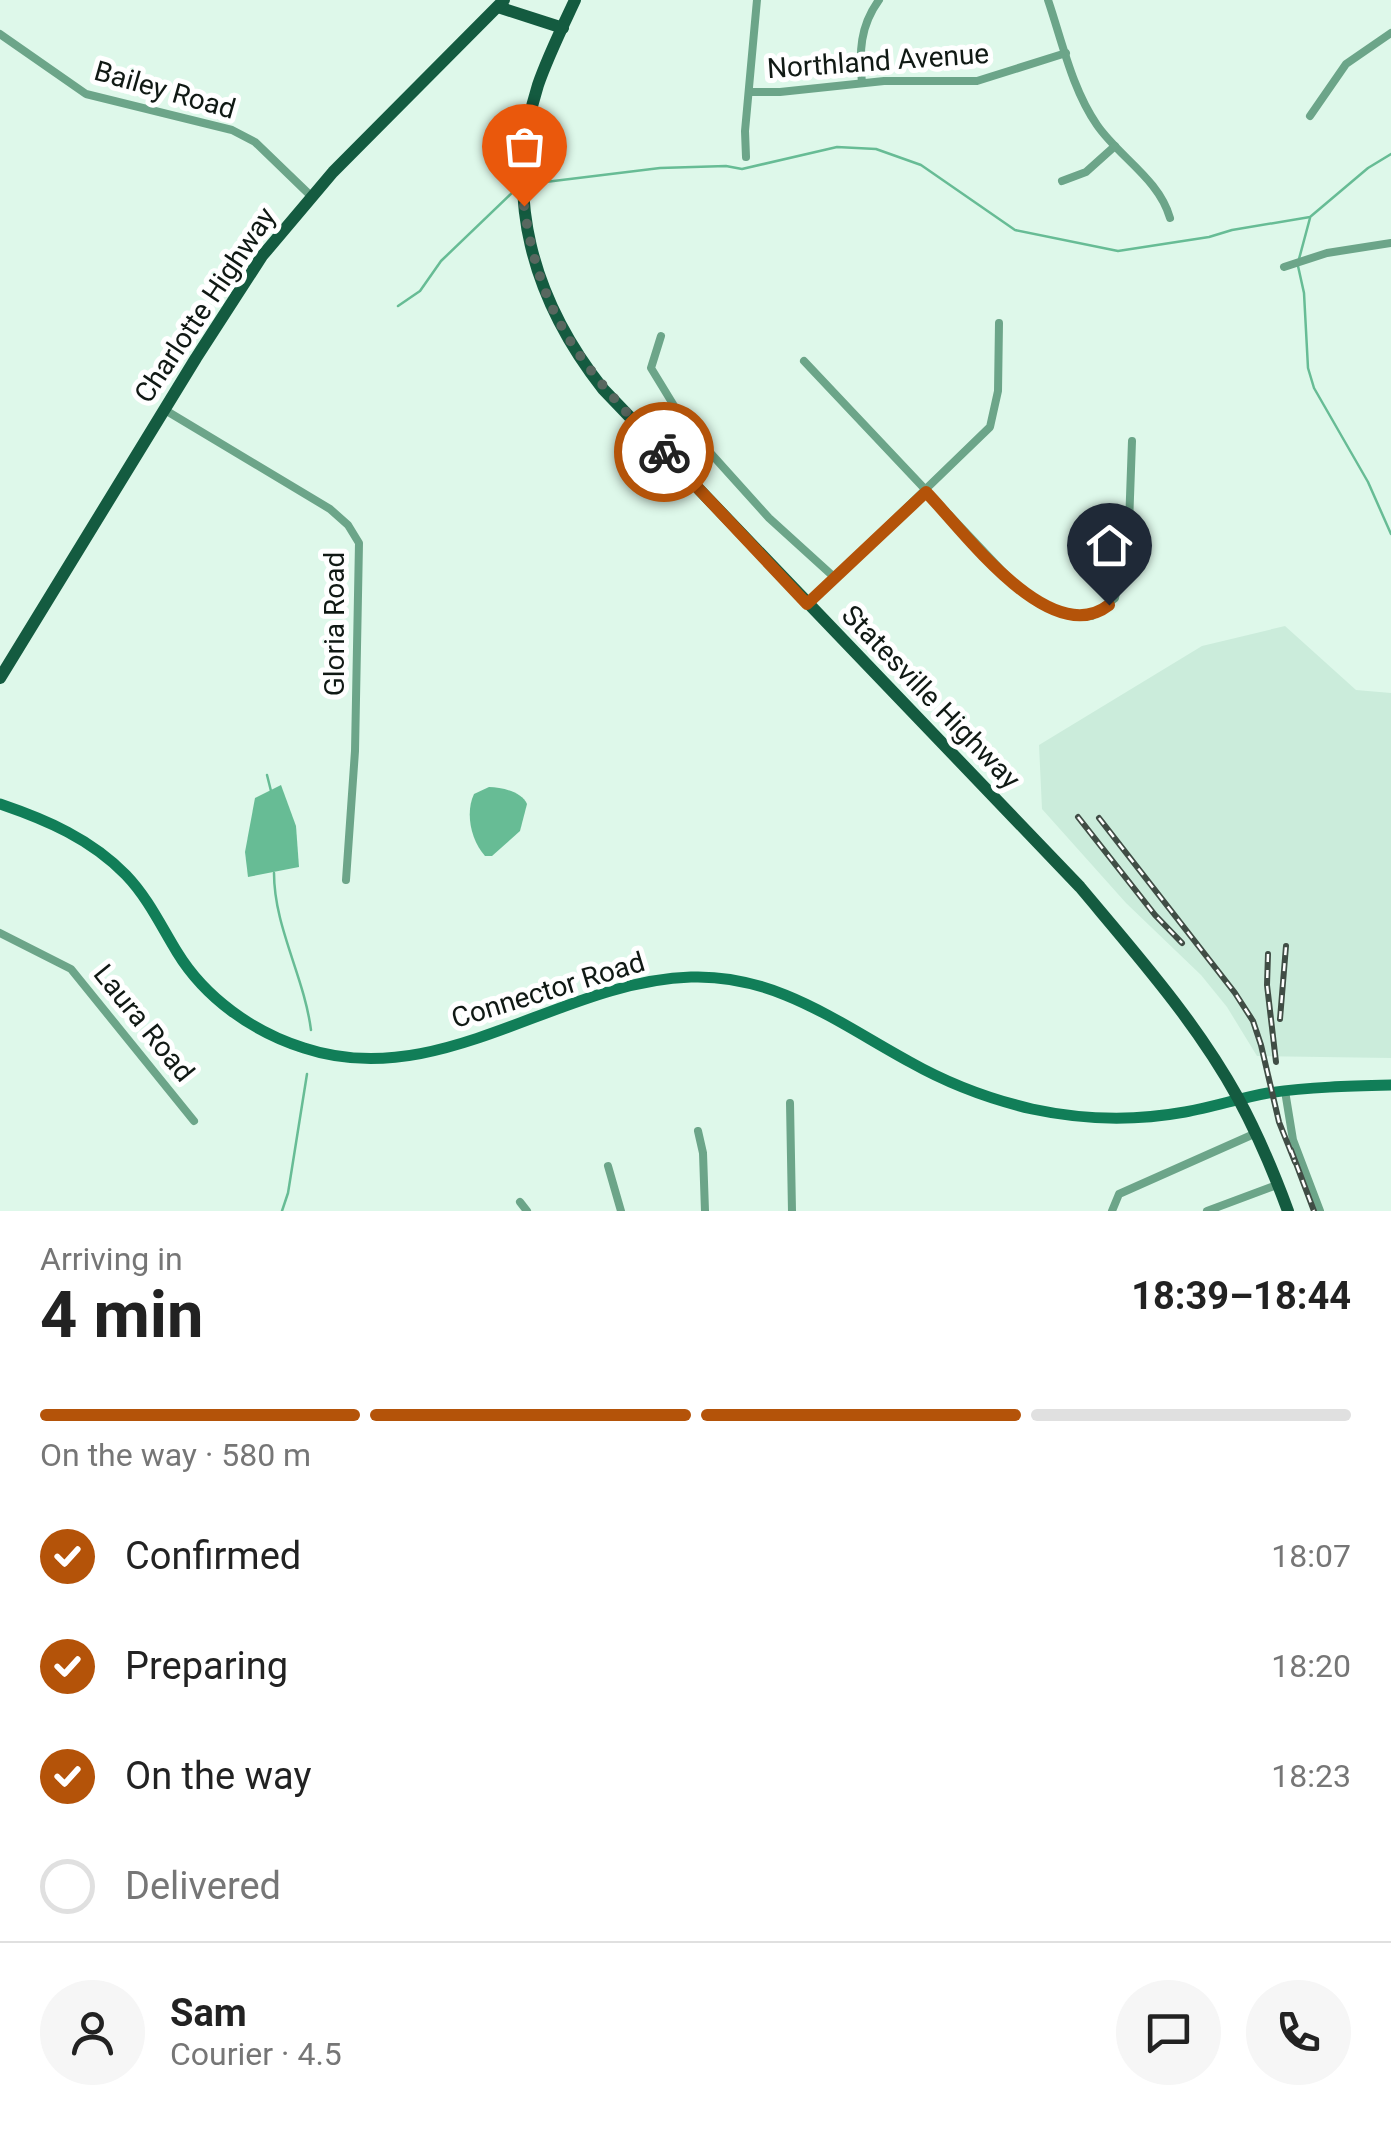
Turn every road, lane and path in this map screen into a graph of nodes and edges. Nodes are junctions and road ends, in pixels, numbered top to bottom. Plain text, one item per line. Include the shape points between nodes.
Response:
1 (575, 0) edge
2 (757, 0) edge
3 (879, 0) edge
4 (1048, 0) edge
5 (501, 3) edge
6 (562, 28) junction
7 (1391, 33) edge
8 (0, 34) edge
9 (1066, 53) junction
10 (862, 83) junction
11 (749, 92) junction
12 (1310, 116) dead end
13 (1115, 146) junction
14 (746, 157) dead end
15 (1062, 181) dead end
16 (311, 196) junction
17 (1170, 218) dead end
18 (1391, 243) edge
19 (1284, 267) dead end
20 (999, 323) dead end
21 (661, 336) dead end
22 (804, 361) dead end
23 (165, 410) junction
24 (1132, 440) dead end
25 (926, 492) junction
26 (834, 577) junction
27 (807, 604) junction
28 (0, 678) edge
29 (0, 804) edge
30 (346, 880) dead end
31 (0, 933) edge
32 (1391, 1085) edge
33 (1285, 1091) junction
34 (1239, 1100) junction
35 (790, 1103) dead end
36 (194, 1120) dead end
37 (698, 1131) dead end
38 (1254, 1134) junction
39 (608, 1166) dead end
40 (1277, 1185) junction
41 (520, 1202) dead end
42 (527, 1211) edge
43 (620, 1211) edge
44 (706, 1211) edge
45 (792, 1211) edge
46 (1112, 1211) edge
47 (1207, 1211) edge
48 (1288, 1211) edge
49 (1320, 1211) edge

1 - 6 main road, Statesville Highway
2 - 11 street
3 - 10 street via 865,22
4 - 9 street
5 - 6 main road
5 - 16 main road, Charlotte Highway
6 - 27 main road, Statesville Highway via 538,85 523,165 530,246 541,285 571,346 603,389
7 - 12 street via 1346,64
8 - 16 street, Bailey Road via 86,94 232,130 255,142
9 - 10 street, Northland Avenue via 978,82
9 - 13 street via 1088,110
10 - 11 street, Northland Avenue
11 - 14 street
13 - 15 street via 1086,172
13 - 17 street via 1156,189
16 - 23 main road, Charlotte Highway via 251,272
18 - 19 street
20 - 25 street via 998,392 990,426
21 - 26 street via 651,368 687,427 769,518
22 - 25 street
23 - 28 main road, Charlotte Highway
23 - 30 street, Gloria Road via 330,510 359,543
24 - 25 street via 1129,525 1118,588 1092,616 1058,613 1030,598
25 - 26 street
26 - 27 street
27 - 34 main road, Statesville Highway via 1080,887 1175,1002
29 - 34 street, Connector Road via 94,848 138,889 213,995 266,1033 324,1054 380,1060 419,1054 643,984 708,977 778,990 933,1074 1025,1107 1131,1118
31 - 36 street, Laura Road via 72,968
32 - 33 street, Connector Road
33 - 34 street, Connector Road
33 - 49 street via 1294,1140
34 - 38 main road, Statesville Highway
35 - 45 street
37 - 44 street
38 - 40 main road, Statesville Highway
38 - 46 street via 1119,1194
39 - 43 street
40 - 47 street
40 - 48 main road, Statesville Highway
41 - 42 street

